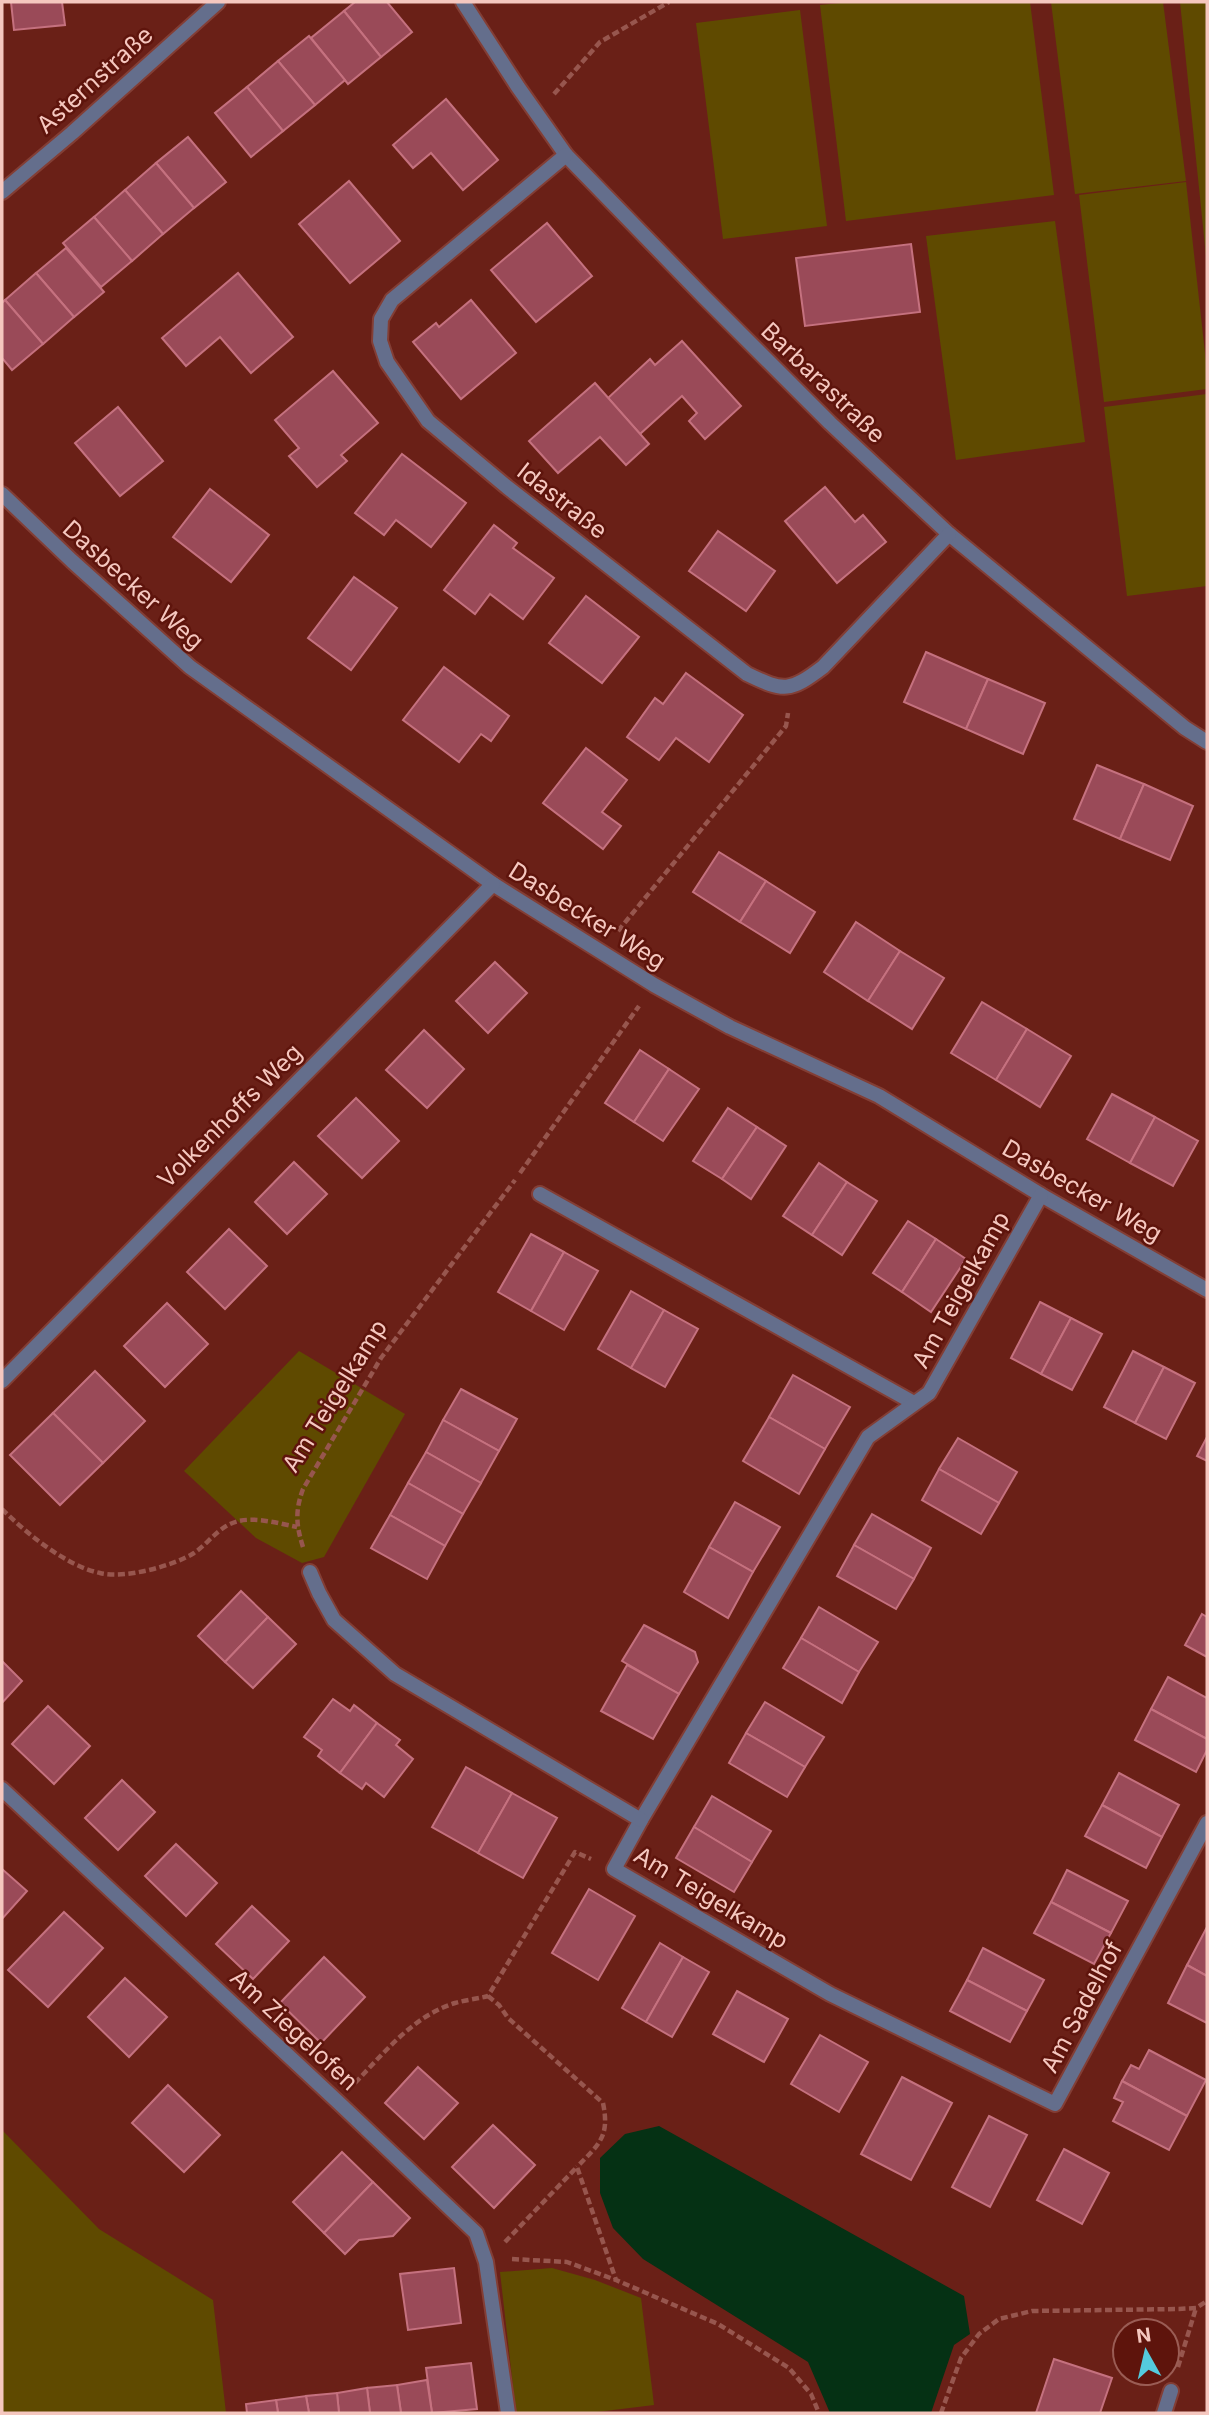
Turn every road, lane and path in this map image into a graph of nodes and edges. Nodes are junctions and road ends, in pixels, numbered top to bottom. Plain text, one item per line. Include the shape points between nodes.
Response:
1 (218, 2) edge
2 (463, 2) edge
3 (669, 2) edge
4 (537, 113) junction
5 (566, 155) junction
6 (2, 192) edge
7 (2, 494) edge
8 (949, 534) junction
9 (791, 688) junction
10 (1207, 742) edge
11 (493, 884) junction
12 (603, 951) junction
13 (654, 985) junction
14 (540, 1194) dead end
15 (1041, 1195) junction
16 (1207, 1290) edge
17 (2, 1381) edge
18 (914, 1403) junction
19 (2, 1509) edge
20 (297, 1527) junction
21 (310, 1572) joint
22 (2, 1789) edge
23 (641, 1820) junction
24 (1207, 1823) edge
25 (614, 1870) junction
26 (830, 1994) joint
27 (488, 1996) junction
28 (338, 2102) junction
29 (577, 2167) junction
30 (486, 2262) junction
31 (616, 2280) junction
32 (1207, 2301) edge
33 (1196, 2308) junction
34 (1171, 2391) joint
35 (508, 2413) edge
36 (819, 2413) edge
37 (941, 2413) edge
38 (1164, 2413) edge

1 - 6 street, Asternstraße
2 - 4 street, Barbarastraße
3 - 4 path via 600,42
4 - 5 street, Barbarastraße
5 - 8 street, Barbarastraße via 830,423
5 - 9 street, Idastraße via 392,300 381,319 380,341 387,362 428,421 507,487 747,674 771,686
7 - 11 street, Dasbecker Weg via 191,667
8 - 9 street via 823,667
8 - 10 street, Barbarastraße
9 - 12 path via 786,726
11 - 12 street, Dasbecker Weg
11 - 17 street, Volkenhoffs Weg
12 - 13 street, Dasbecker Weg
13 - 15 street, Dasbecker Weg via 730,1027 879,1096
13 - 20 path, Am Teigelkamp via 381,1358 303,1489 296,1508
14 - 18 street, Am Teigelkamp
15 - 16 street, Dasbecker Weg
15 - 18 street, Am Teigelkamp via 929,1393
18 - 23 street, Am Teigelkamp via 868,1437
19 - 20 path via 67,1560 101,1574 138,1573 164,1565 194,1553 228,1525 246,1520
20 - 21 path, Am Teigelkamp
21 - 23 street, Am Teigelkamp via 334,1620 395,1674
22 - 28 street, Am Ziegelofen
23 - 25 street, Am Teigelkamp
24 - 26 street, Am Sadelhof via 1055,2104
25 - 26 street, Am Teigelkamp
25 - 27 path via 575,1852
27 - 28 path via 429,2015 397,2038
27 - 29 path via 603,2103 607,2121 603,2140
28 - 30 street, Am Ziegelofen via 476,2233
29 - 30 path
29 - 31 path
30 - 31 path via 553,2260
30 - 35 street, Am Ziegelofen
31 - 36 path via 718,2324 789,2368 811,2394
32 - 33 path
33 - 34 path
33 - 37 path via 1032,2311 999,2319 979,2334 961,2358
34 - 38 street

